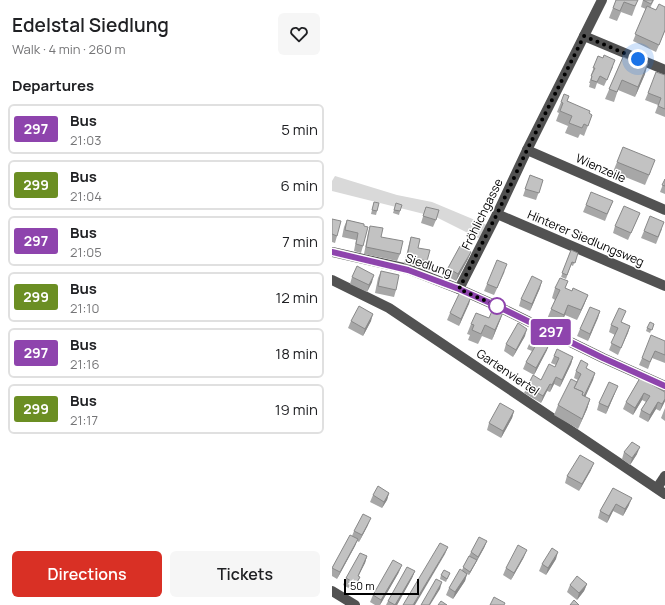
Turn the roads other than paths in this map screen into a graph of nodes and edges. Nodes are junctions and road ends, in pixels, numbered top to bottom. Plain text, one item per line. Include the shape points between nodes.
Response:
1 (602, 0) edge
2 (584, 36) junction
3 (665, 70) edge
4 (527, 150) junction
5 (665, 210) edge
6 (497, 214) junction
7 (332, 252) edge
8 (332, 280) edge
9 (665, 286) edge
10 (459, 289) junction
11 (665, 386) edge
12 (665, 476) edge
13 (661, 491) edge
14 (332, 591) edge
15 (355, 605) edge

1 - 2 street, Fröhlichgasse
2 - 3 street
2 - 4 street, Fröhlichgasse
4 - 5 street, Wienzeile
4 - 6 street, Fröhlichgasse
6 - 9 street, Hinterer Siedlungsweg
6 - 10 street, Fröhlichgasse
7 - 10 street, Siedlung via 408,270
8 - 13 street, Gartenviertel via 389,308
10 - 11 street, Siedlung
12 - 13 street
14 - 15 street

